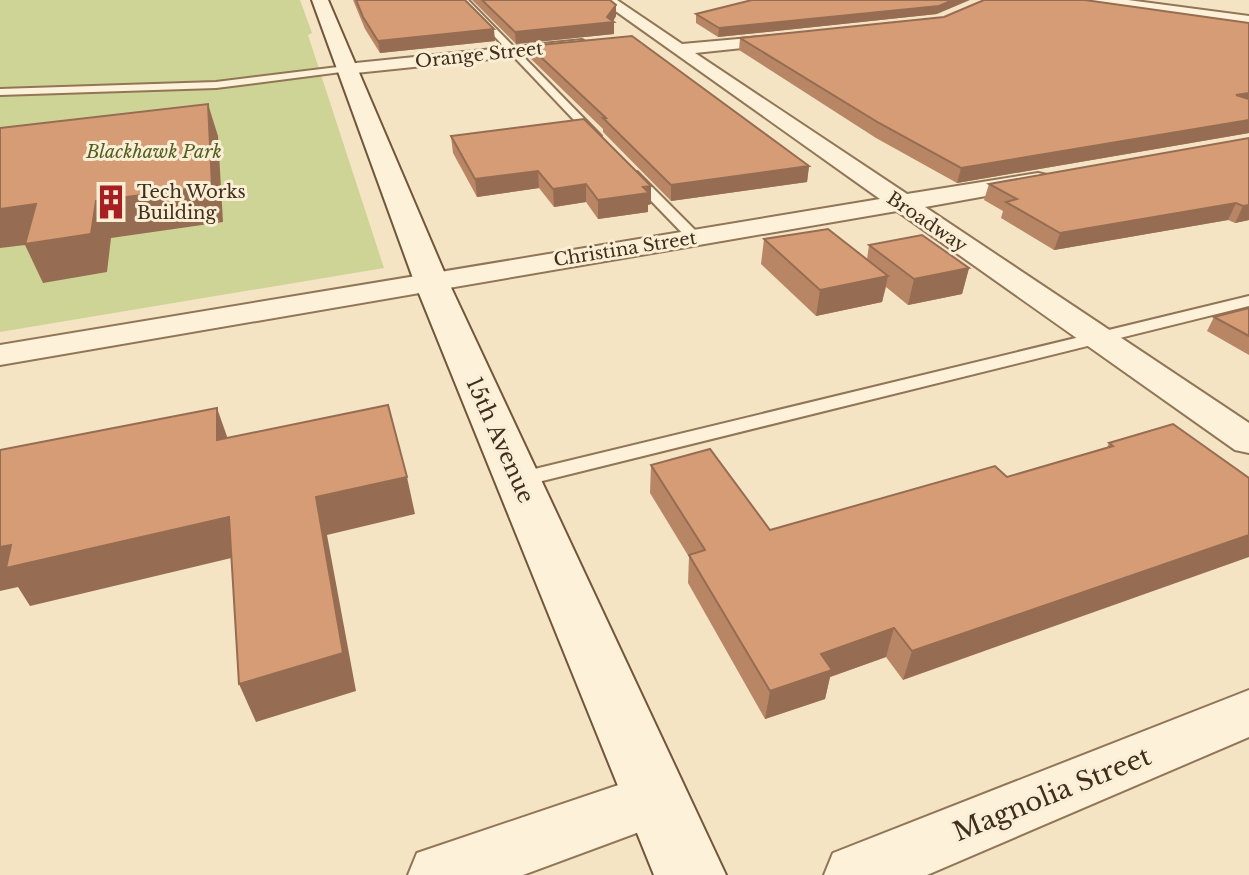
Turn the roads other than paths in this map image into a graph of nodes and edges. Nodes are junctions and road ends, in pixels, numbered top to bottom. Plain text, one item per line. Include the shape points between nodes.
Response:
1 (320, 0) edge
2 (464, 0) edge
3 (607, 0) edge
4 (1096, 0) edge
5 (1249, 21) edge
6 (802, 36) edge
7 (631, 40) edge
8 (601, 43) edge
9 (669, 43) junction
10 (512, 52) junction
11 (346, 69) junction
12 (0, 92) edge
13 (608, 150) edge
14 (619, 161) edge
15 (1068, 175) edge
16 (901, 204) junction
17 (695, 238) junction
18 (431, 281) junction
19 (1249, 301) edge
20 (1098, 338) junction
21 (0, 355) edge
22 (1249, 441) edge
23 (518, 480) junction
24 (1249, 713) edge
25 (657, 799) junction
26 (439, 875) edge
27 (690, 875) edge
28 (855, 875) edge

1 - 11 main road, 15th Avenue
2 - 10 lane
3 - 9 street, Broadway
4 - 5 street
6 - 9 street
7 - 9 street
8 - 10 street, Orange Street
9 - 16 street, Broadway
10 - 11 street, Orange Street
10 - 13 lane
11 - 12 lane via 216,85
11 - 18 main road, 15th Avenue
14 - 17 lane
15 - 16 street, Christina Street
16 - 17 street, Christina Street
16 - 20 street, Broadway
17 - 18 street, Christina Street
18 - 21 street, Christina Street
18 - 23 main road, 15th Avenue
19 - 20 lane
20 - 22 street, Broadway
20 - 23 lane
23 - 25 main road, 15th Avenue
24 - 28 street, Magnolia Street
25 - 26 street
25 - 27 main road, 15th Avenue

